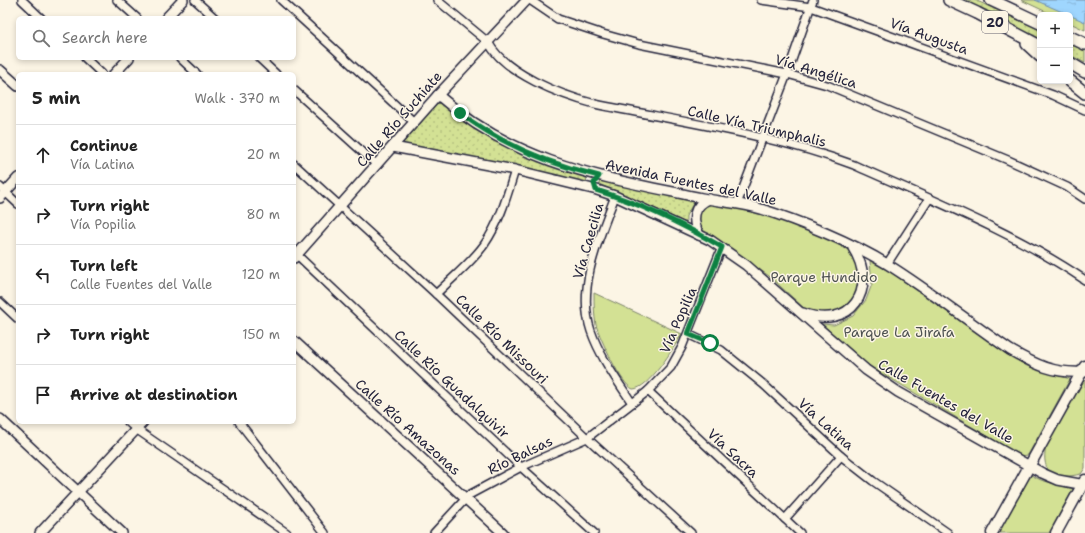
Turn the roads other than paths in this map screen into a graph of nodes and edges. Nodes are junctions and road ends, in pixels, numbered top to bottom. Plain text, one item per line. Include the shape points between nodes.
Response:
1 (22, 0) edge
2 (117, 0) edge
3 (183, 0) edge
4 (195, 0) edge
5 (281, 0) edge
6 (438, 0) edge
7 (527, 0) edge
8 (530, 0) edge
9 (761, 0) edge
10 (949, 0) edge
11 (991, 0) edge
12 (812, 4) edge
13 (39, 16) edge
14 (135, 16) edge
15 (168, 16) edge
16 (213, 16) edge
17 (1037, 22) edge
18 (1016, 33) junction
19 (1073, 38) edge
20 (488, 42) junction
21 (1037, 44) edge
22 (1085, 44) edge
23 (1037, 53) edge
24 (87, 60) edge
25 (127, 60) edge
26 (182, 60) edge
27 (261, 60) edge
28 (1073, 66) edge
29 (0, 70) edge
30 (100, 72) edge
31 (116, 72) edge
32 (195, 72) edge
33 (274, 72) edge
34 (1085, 72) edge
35 (787, 74) junction
36 (1073, 83) edge
37 (16, 84) edge
38 (296, 92) edge
39 (1085, 93) edge
40 (438, 95) junction
41 (1085, 110) edge
42 (414, 122) junction
43 (762, 138) junction
44 (393, 147) junction
45 (296, 166) edge
46 (377, 166) junction
47 (515, 170) junction
48 (599, 176) junction
49 (16, 180) edge
50 (596, 190) junction
51 (2, 192) edge
52 (615, 196) junction
53 (708, 199) junction
54 (929, 199) junction
55 (1085, 199) edge
56 (16, 202) edge
57 (737, 204) junction
58 (341, 207) junction
59 (698, 235) junction
60 (853, 246) junction
61 (722, 247) junction
62 (296, 254) edge
63 (296, 256) edge
64 (887, 264) junction
65 (1085, 280) edge
66 (436, 294) junction
67 (0, 302) edge
68 (800, 312) junction
69 (16, 316) edge
70 (688, 334) junction
71 (296, 343) edge
72 (1084, 370) edge
73 (648, 391) junction
74 (632, 402) junction
75 (0, 419) edge
76 (130, 424) edge
77 (141, 424) edge
78 (240, 424) edge
79 (136, 429) junction
80 (587, 438) junction
81 (841, 456) junction
82 (1028, 466) junction
83 (521, 467) junction
84 (1084, 484) edge
85 (78, 492) junction
86 (466, 499) junction
87 (785, 519) junction
88 (40, 533) edge
89 (122, 533) edge
90 (287, 533) edge
91 (325, 533) edge
92 (434, 533) edge
93 (503, 533) edge
94 (594, 533) edge
95 (690, 533) edge
96 (800, 533) edge
97 (948, 533) edge
98 (992, 533) edge
99 (1056, 533) edge

1 - 13 street
2 - 14 street
3 - 15 street
4 - 16 street
5 - 42 street
6 - 20 street, Calle Vía Triumphalis
7 - 20 street, Calle Río Suchiate
8 - 35 street, Vía Angélica via 558,19 603,34 639,44
9 - 12 street, Vía Augusta
10 - 18 main road, 20
11 - 17 main road, 20
12 - 35 street
12 - 41 street, Vía Augusta via 1053,95
18 - 21 main road, 20
18 - 23 main road
19 - 22 main road
20 - 40 street, Calle Río Suchiate
20 - 43 street, Calle Vía Triumphalis via 499,57 519,72 572,98
24 - 30 street
25 - 31 street
26 - 32 street
27 - 33 street
28 - 34 main road
29 - 37 street
35 - 43 street
35 - 55 street, Vía Angélica via 826,85 925,125 1045,177
36 - 39 main road
38 - 46 street
40 - 42 street, Calle Río Suchiate
40 - 48 street, Avenida Fuentes del Valle via 475,125 522,151
42 - 44 street, Calle Río Suchiate
43 - 54 street, Calle Vía Triumphalis via 848,162
43 - 57 street
44 - 46 street, Calle Río Suchiate
44 - 47 street, Calle Fuentes del Valle
45 - 58 street, Calle Río Missouri
46 - 58 street, Calle Río Suchiate
47 - 50 street, Calle Fuentes del Valle
47 - 66 street via 502,212 491,234 483,246
48 - 50 street via 594,183
48 - 53 street, Avenida Fuentes del Valle
49 - 51 street
50 - 52 street, Calle Fuentes del Valle
51 - 56 street
52 - 59 street, Calle Fuentes del Valle
52 - 74 street, Vía Caecilia via 592,263 586,302 587,316 596,344
53 - 57 street, Avenida Fuentes del Valle
53 - 59 street via 699,205 694,216
54 - 64 street
54 - 65 street, Calle Vía Triumphalis via 1040,251
57 - 60 street, Avenida Fuentes del Valle via 791,220
58 - 62 street, Calle Río Suchiate
58 - 66 street, Calle Río Missouri
59 - 61 street, Calle Fuentes del Valle
60 - 64 street, Avenida Fuentes del Valle
60 - 68 street via 860,258 865,277 854,304 838,316 814,317
61 - 68 street, Calle Fuentes del Valle via 746,264
61 - 70 street, Vía Popilia
63 - 83 street, Calle Río Guadalquivir
64 - 72 street, Avenida Fuentes del Valle via 1010,350 1032,362 1057,371
66 - 80 street, Calle Río Missouri
67 - 69 street
68 - 82 street, Calle Fuentes del Valle via 866,370 898,392
70 - 73 street, Vía Popilia via 671,367
70 - 81 street, Vía Latina via 721,350 763,384
71 - 86 street, Calle Río Amazonas
72 - 82 main road
73 - 74 street, Vía Popilia
73 - 87 street, Vía Sacra
74 - 80 street, Vía Popilia
75 - 85 street
76 - 79 street
77 - 79 street
78 - 91 street
79 - 85 street
79 - 90 street
80 - 83 street, Río Balsas
80 - 95 street, Calle Río Missouri
81 - 87 street
81 - 97 street, Vía Latina
82 - 84 street, Calle Fuentes del Valle via 1058,480
82 - 98 main road
83 - 86 street, Río Balsas
83 - 94 street, Calle Río Guadalquivir
84 - 99 main road
85 - 88 street
85 - 89 street
86 - 92 street, Río Balsas
86 - 93 street, Calle Río Amazonas
87 - 96 street, Vía Sacra

